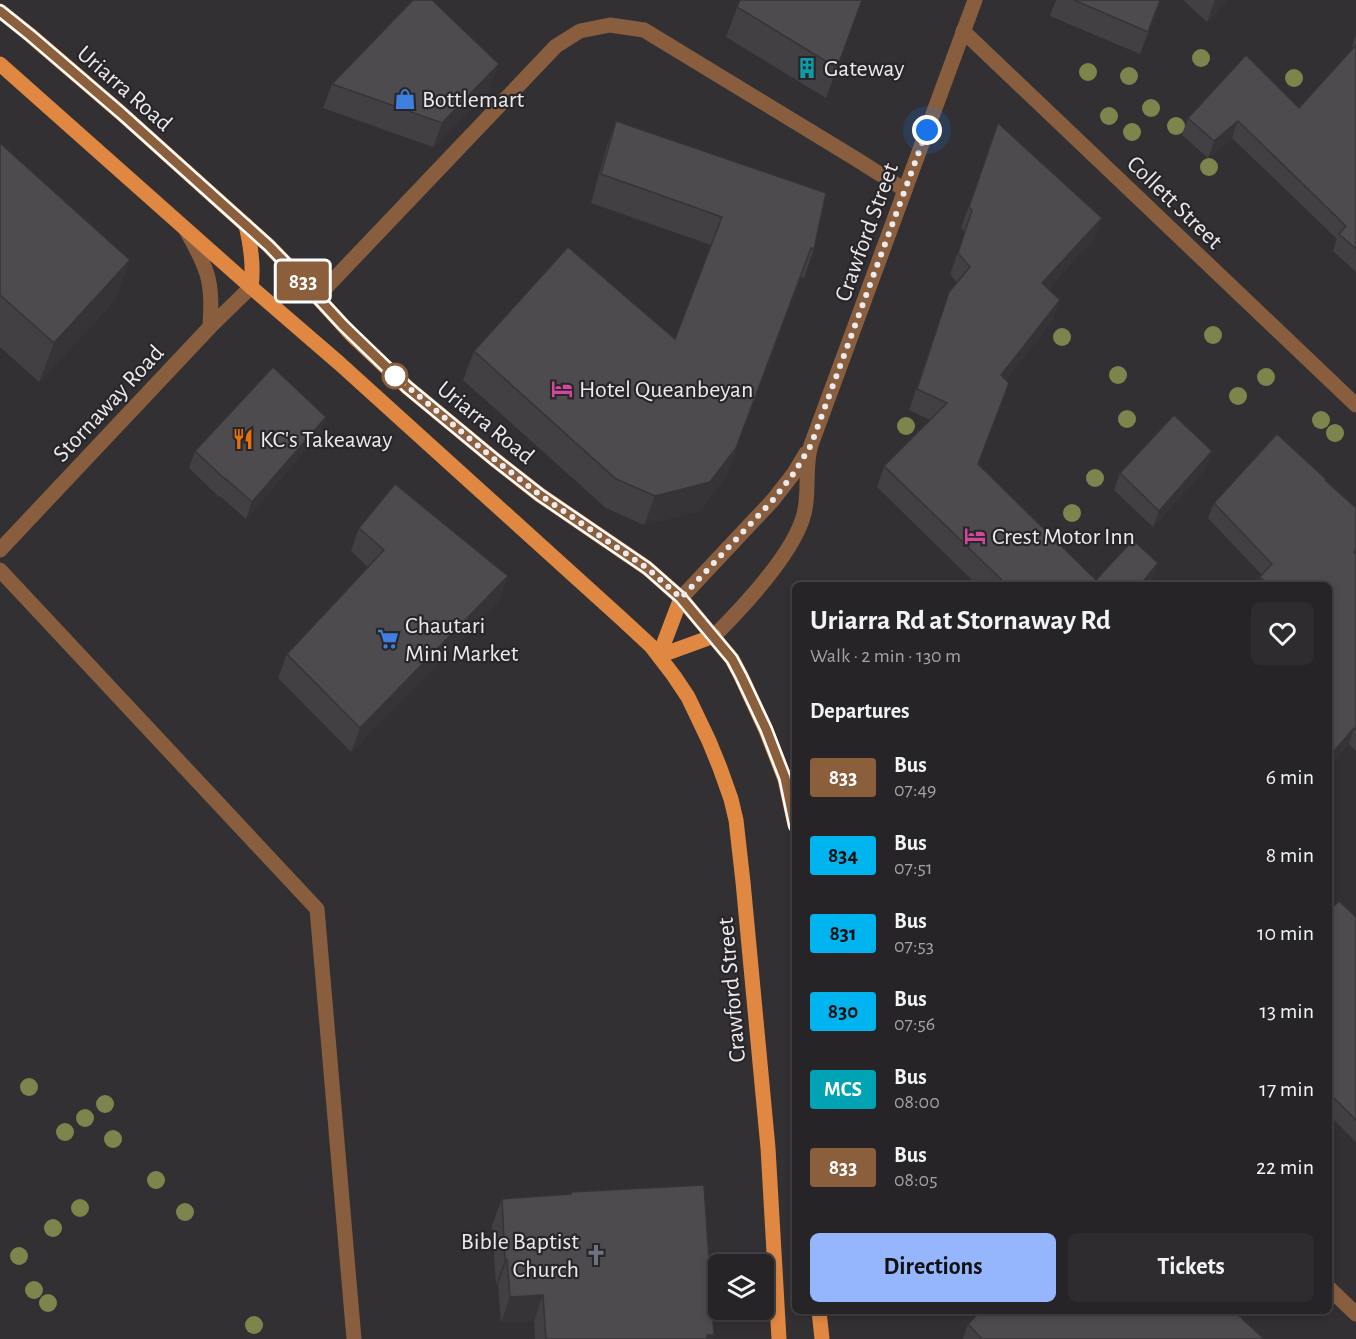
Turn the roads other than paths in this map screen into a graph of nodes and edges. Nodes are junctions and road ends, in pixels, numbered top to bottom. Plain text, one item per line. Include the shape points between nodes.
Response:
1 (975, 0) edge
2 (0, 11) edge
3 (963, 31) junction
4 (0, 64) edge
5 (905, 190) junction
6 (246, 225) junction
7 (185, 229) junction
8 (251, 287) junction
9 (317, 297) junction
10 (210, 327) junction
11 (1356, 405) edge
12 (811, 445) junction
13 (0, 550) edge
14 (0, 570) edge
15 (681, 598) junction
16 (714, 636) junction
17 (659, 656) junction
18 (792, 811) edge
19 (1332, 1291) edge
20 (819, 1314) edge
21 (1356, 1314) edge
22 (354, 1339) edge
23 (779, 1339) edge
24 (822, 1339) edge

1 - 3 street, Crawford Street
2 - 6 main road, Uriarra Road
3 - 5 street, Crawford Street
3 - 11 street, Collett Street
4 - 7 main road
5 - 9 street via 644,30 610,26 580,31 556,46
5 - 12 street, Crawford Street
6 - 8 main road via 252,256
6 - 9 main road, Uriarra Road
7 - 8 main road
7 - 10 street via 207,274
8 - 10 street, Stornaway Road
8 - 17 main road via 506,513
9 - 15 main road, Uriarra Road via 407,387 494,459 647,568
10 - 13 street, Stornaway Road
12 - 15 street, Crawford Street via 773,500
12 - 16 street, Crawford Street via 800,526 771,572
14 - 22 street via 317,909
15 - 16 main road, Uriarra Road
15 - 17 main road, Crawford Street
16 - 17 main road, Crawford Street
16 - 18 main road via 732,659 766,729 785,778
17 - 23 main road, Crawford Street via 688,697 709,741 736,820 768,1148
19 - 21 street
20 - 24 main road

